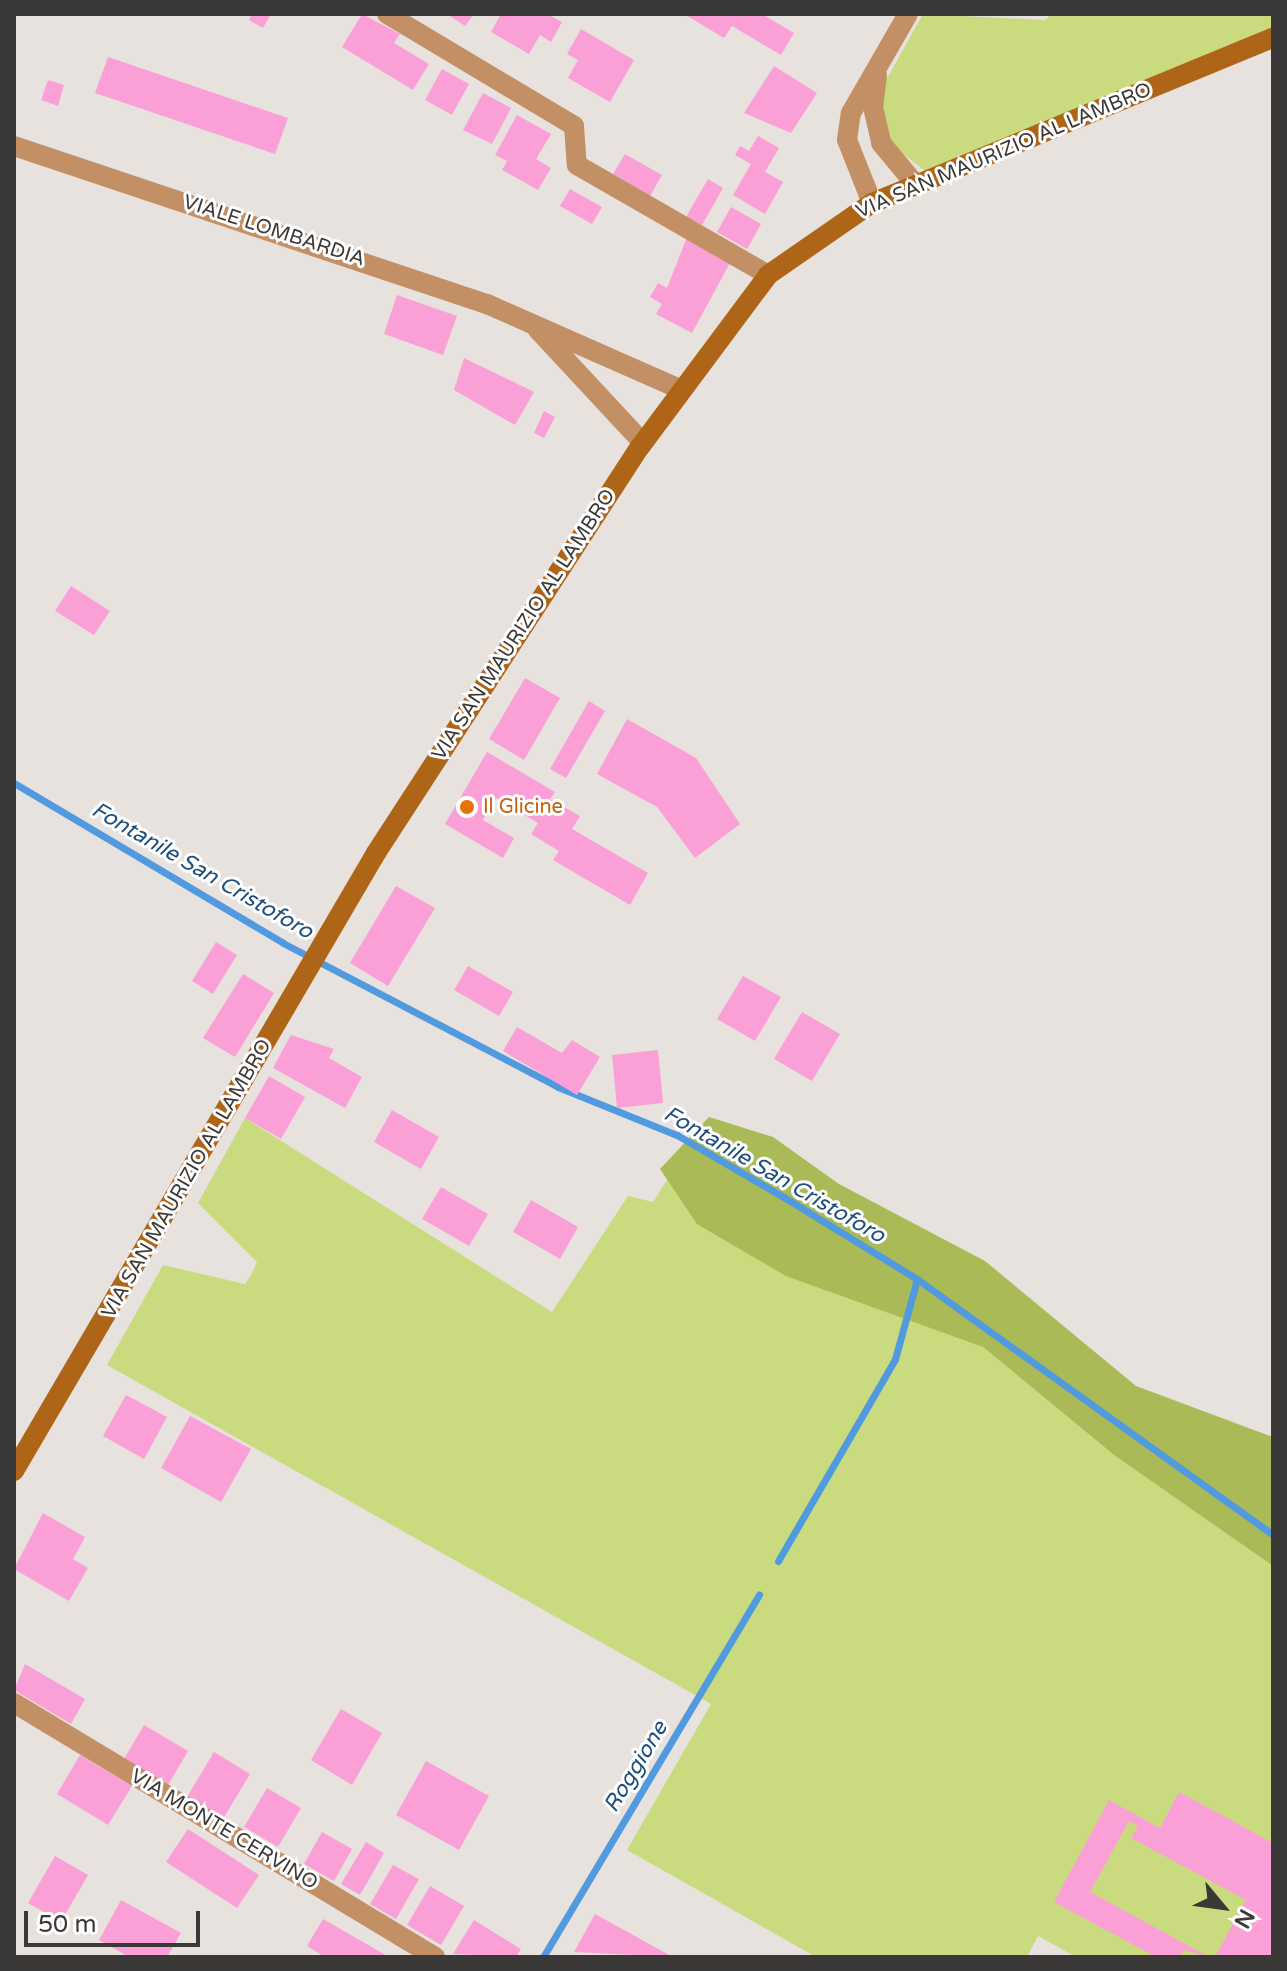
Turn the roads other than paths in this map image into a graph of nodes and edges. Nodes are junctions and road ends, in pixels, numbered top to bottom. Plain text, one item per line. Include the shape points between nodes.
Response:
1 (387, 14) edge
2 (908, 14) edge
3 (1273, 38) edge
4 (878, 66) junction
5 (15, 149) edge
6 (916, 185) junction
7 (872, 203) junction
8 (768, 275) junction
9 (532, 324) junction
10 (680, 389) junction
11 (643, 443) junction
12 (14, 1471) edge
13 (14, 1703) edge
14 (435, 1957) edge

1 - 8 street via 574,126 577,165
2 - 4 street
3 - 6 main road, VIA SAN MAURIZIO AL LAMBRO
4 - 6 street via 873,107 881,143
4 - 7 street via 851,113 847,140
5 - 9 street, VIALE LOMBARDIA via 353,256
6 - 7 main road, VIA SAN MAURIZIO AL LAMBRO
7 - 8 main road, VIA SAN MAURIZIO AL LAMBRO
8 - 10 main road, VIA SAN MAURIZIO AL LAMBRO
9 - 10 street, VIALE LOMBARDIA
9 - 11 street, VIALE LOMBARDIA
10 - 11 main road, VIA SAN MAURIZIO AL LAMBRO
11 - 12 main road, VIA SAN MAURIZIO AL LAMBRO via 323,944
13 - 14 street, VIA MONTE CERVINO

